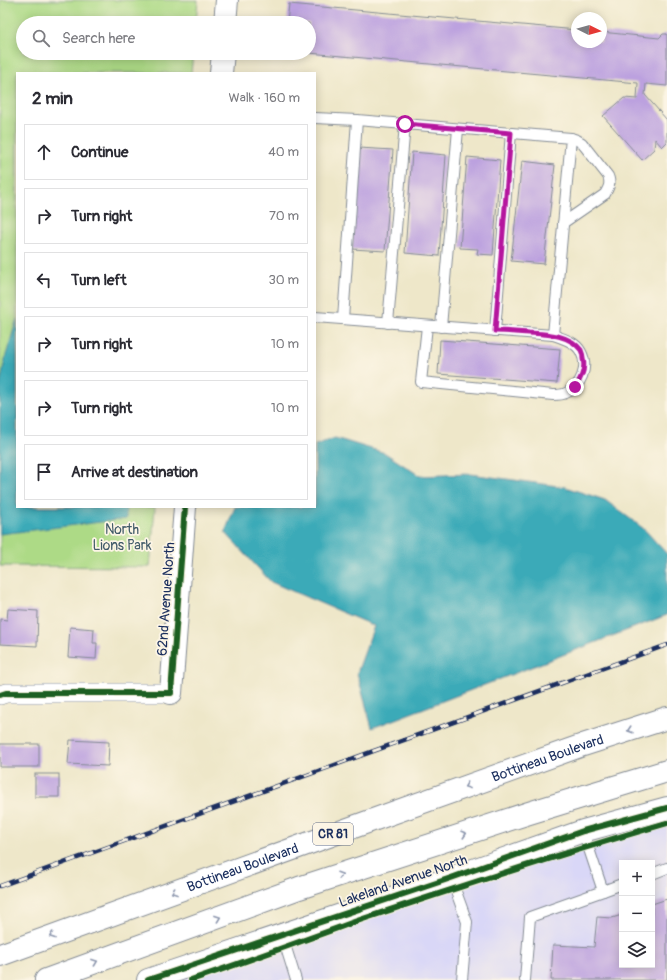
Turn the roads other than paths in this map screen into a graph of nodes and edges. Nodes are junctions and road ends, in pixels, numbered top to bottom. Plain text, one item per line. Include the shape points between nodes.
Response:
1 (227, 0) edge
2 (226, 16) edge
3 (222, 60) edge
4 (221, 72) edge
5 (316, 118) edge
6 (357, 120) junction
7 (405, 124) junction
8 (458, 129) junction
9 (511, 133) junction
10 (571, 138) junction
11 (563, 224) junction
12 (316, 317) edge
13 (343, 319) junction
14 (388, 323) junction
15 (427, 326) junction
16 (441, 327) junction
17 (495, 331) junction
18 (553, 335) junction
19 (185, 508) edge
20 (171, 693) joint
21 (0, 695) edge
22 (667, 718) edge
23 (667, 770) edge
24 (667, 808) edge
25 (583, 831) junction
26 (667, 868) edge
27 (655, 873) edge
28 (451, 878) junction
29 (619, 885) edge
30 (603, 891) junction
31 (282, 935) junction
32 (0, 955) edge
33 (46, 980) edge
34 (148, 980) edge
35 (296, 980) edge
36 (462, 980) edge
37 (525, 980) edge

1 - 2 main road
3 - 4 main road
5 - 6 lane
6 - 7 lane
6 - 13 lane
7 - 8 lane
7 - 14 lane
8 - 9 lane
8 - 16 lane
9 - 10 lane
9 - 17 lane
10 - 11 lane
10 - 11 lane via 582,143 610,180 605,194
11 - 18 lane
12 - 13 lane
13 - 14 lane
14 - 15 lane
15 - 16 lane
15 - 18 lane via 421,382 553,395 565,393 575,387 584,370 584,362 581,351 574,344
16 - 17 lane
17 - 18 lane
19 - 20 main road, 62nd Avenue North
20 - 21 street
22 -> 32 main road, Bottineau Boulevard / CR 81 via 391,813
33 -> 23 main road via 306,886
24 - 25 main road, Lakeland Avenue North
25 - 28 main road, Lakeland Avenue North
25 - 30 lane
26 - 27 lane
28 - 31 main road, Lakeland Avenue North
28 - 36 lane via 467,922
29 - 30 lane
30 - 37 lane via 530,917
31 - 34 main road, Lakeland Avenue North
31 - 35 lane

